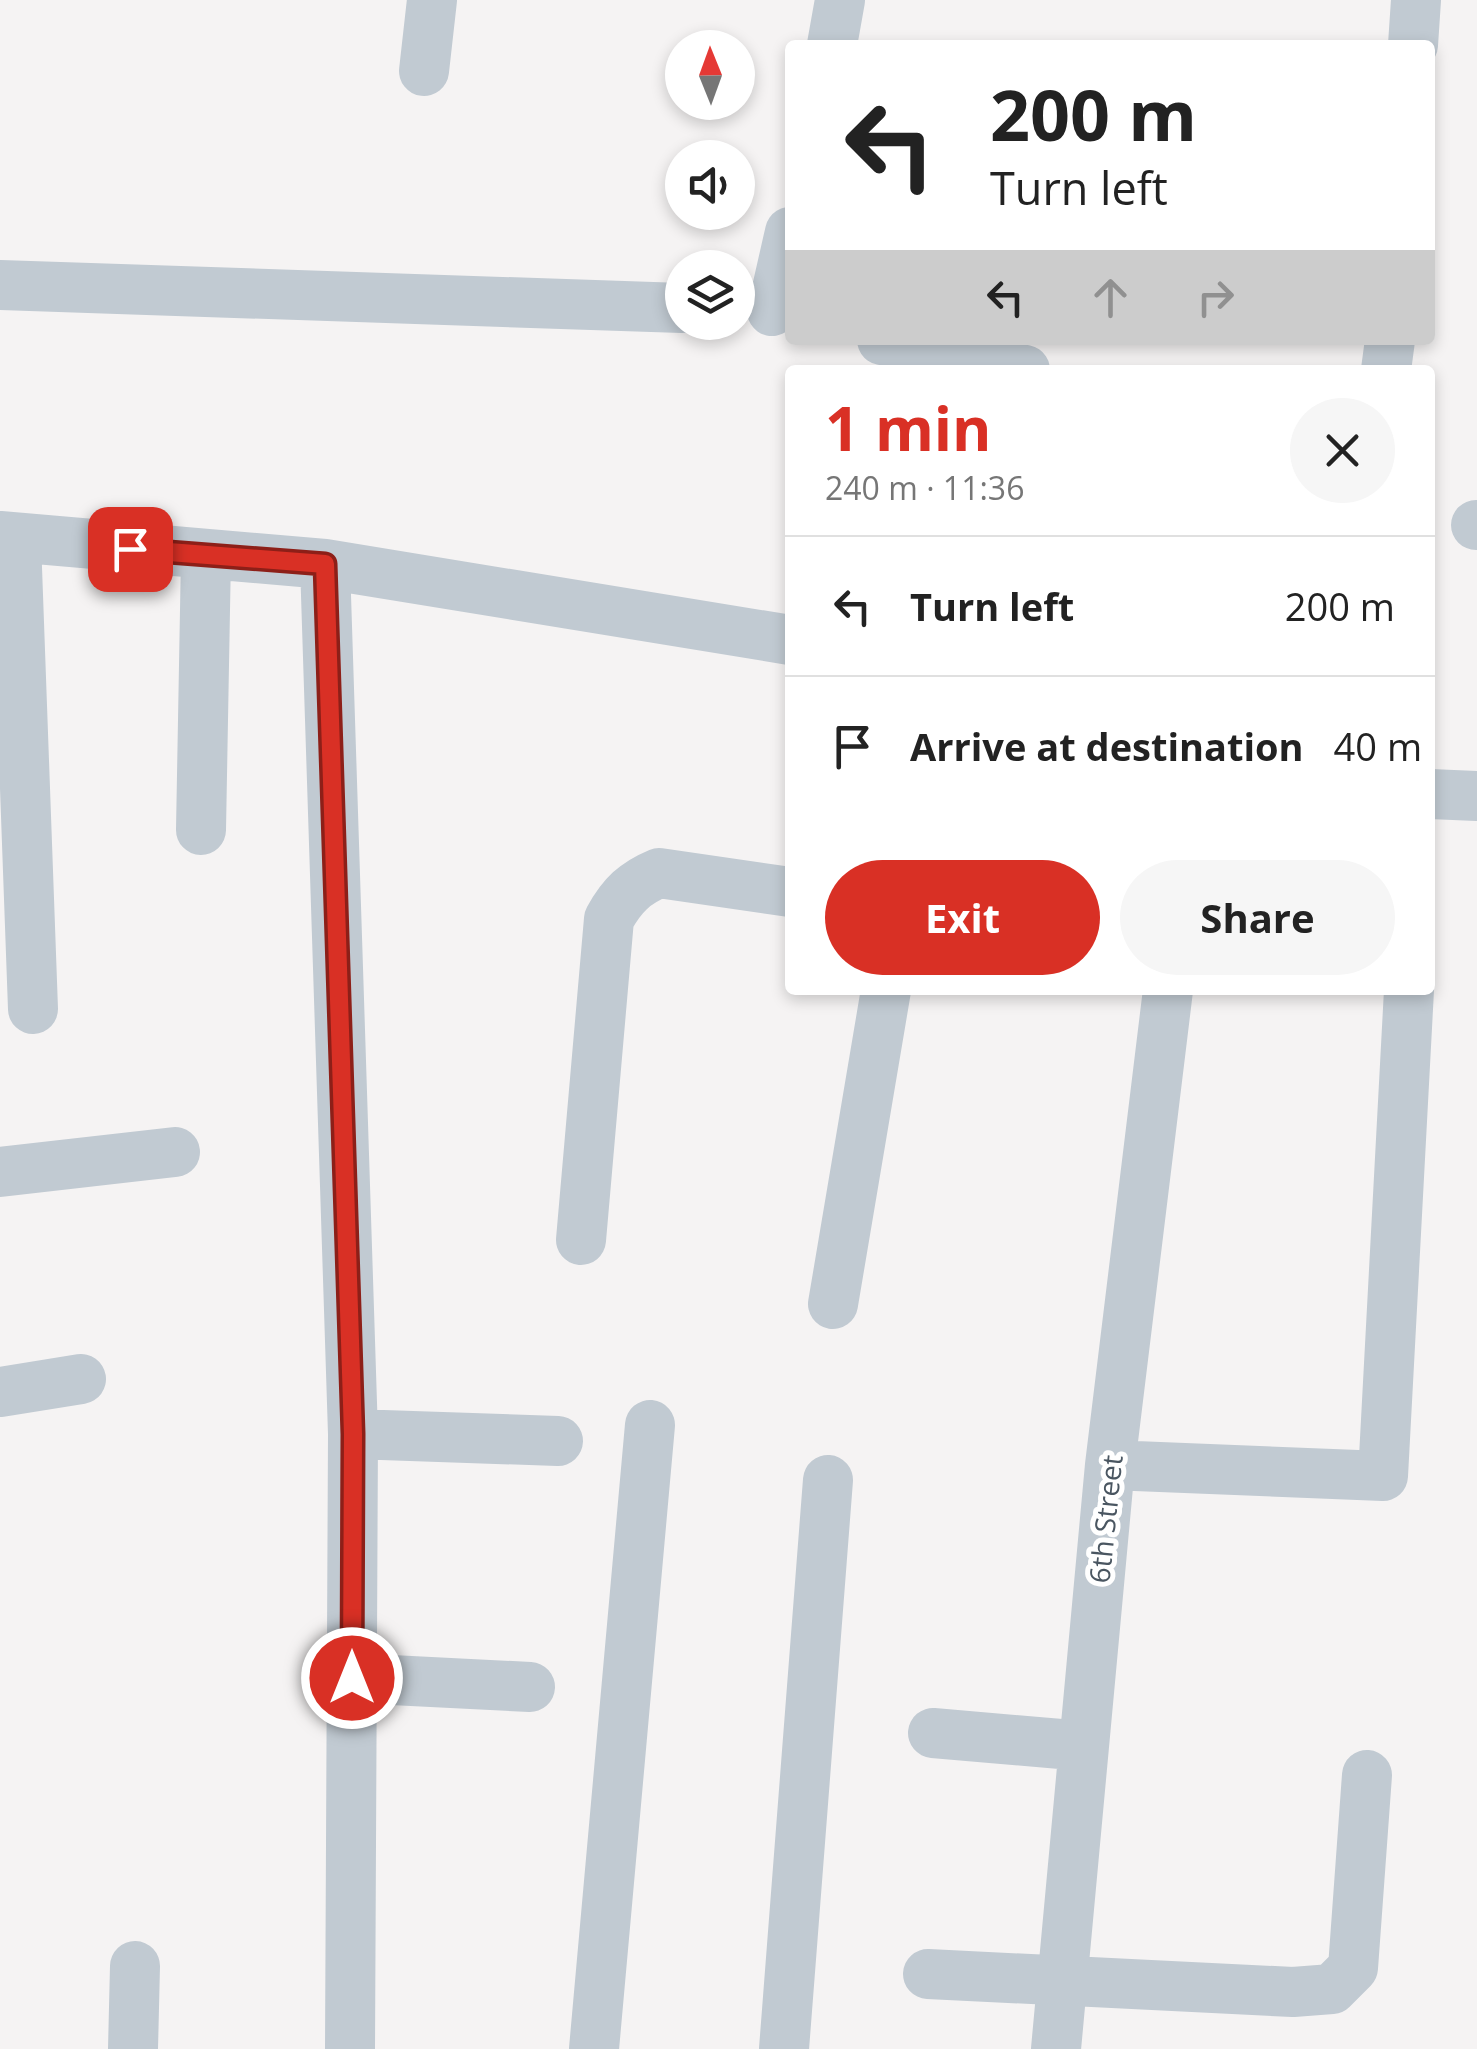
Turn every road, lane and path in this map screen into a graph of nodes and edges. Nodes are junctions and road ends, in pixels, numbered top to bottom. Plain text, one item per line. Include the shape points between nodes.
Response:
1 (432, 0) edge
2 (840, 0) edge
3 (1416, 0) edge
4 (833, 40) edge
5 (1413, 40) edge
6 (424, 71) dead end
7 (785, 249) edge
8 (0, 285) edge
9 (665, 307) edge
10 (767, 312) edge
11 (942, 347) edge
12 (1007, 365) edge
13 (8, 538) edge
14 (206, 555) junction
15 (325, 564) junction
16 (785, 639) edge
17 (1435, 794) edge
18 (1477, 796) edge
19 (201, 830) dead end
20 (785, 891) edge
21 (885, 995) edge
22 (1167, 995) edge
23 (1410, 995) edge
24 (32, 1009) dead end
25 (176, 1152) dead end
26 (0, 1172) edge
27 (581, 1240) dead end
28 (833, 1304) dead end
29 (82, 1380) dead end
30 (0, 1392) edge
31 (650, 1425) dead end
32 (353, 1434) junction
33 (558, 1441) dead end
34 (1110, 1465) junction
35 (828, 1480) dead end
36 (352, 1678) junction
37 (530, 1687) dead end
38 (933, 1733) dead end
39 (1084, 1746) junction
40 (1367, 1775) dead end
41 (135, 1966) dead end
42 (928, 1974) dead end
43 (1062, 1982) junction
44 (133, 2049) edge
45 (350, 2049) edge
46 (594, 2049) edge
47 (784, 2049) edge
48 (1056, 2049) edge

1 - 6 street
2 - 4 street
3 - 5 street
7 - 10 street
8 - 9 street
11 - 12 street
13 - 14 street
13 - 24 street
14 - 15 street
14 - 19 street
15 - 16 street
15 - 32 street
17 - 18 street
20 - 27 street via 660,873 620,899 610,919
21 - 28 street
22 - 34 street, 6th Street
23 - 34 street via 1383,1476
25 - 26 street
29 - 30 street
31 - 46 street
32 - 33 street
32 - 36 street
34 - 39 street, 6th Street
35 - 47 street
36 - 37 street
36 - 45 street
38 - 39 street
39 - 43 street, 6th Street
40 - 43 street via 1353,1968 1332,1989
41 - 44 street
42 - 43 street
43 - 48 street, 6th Street

